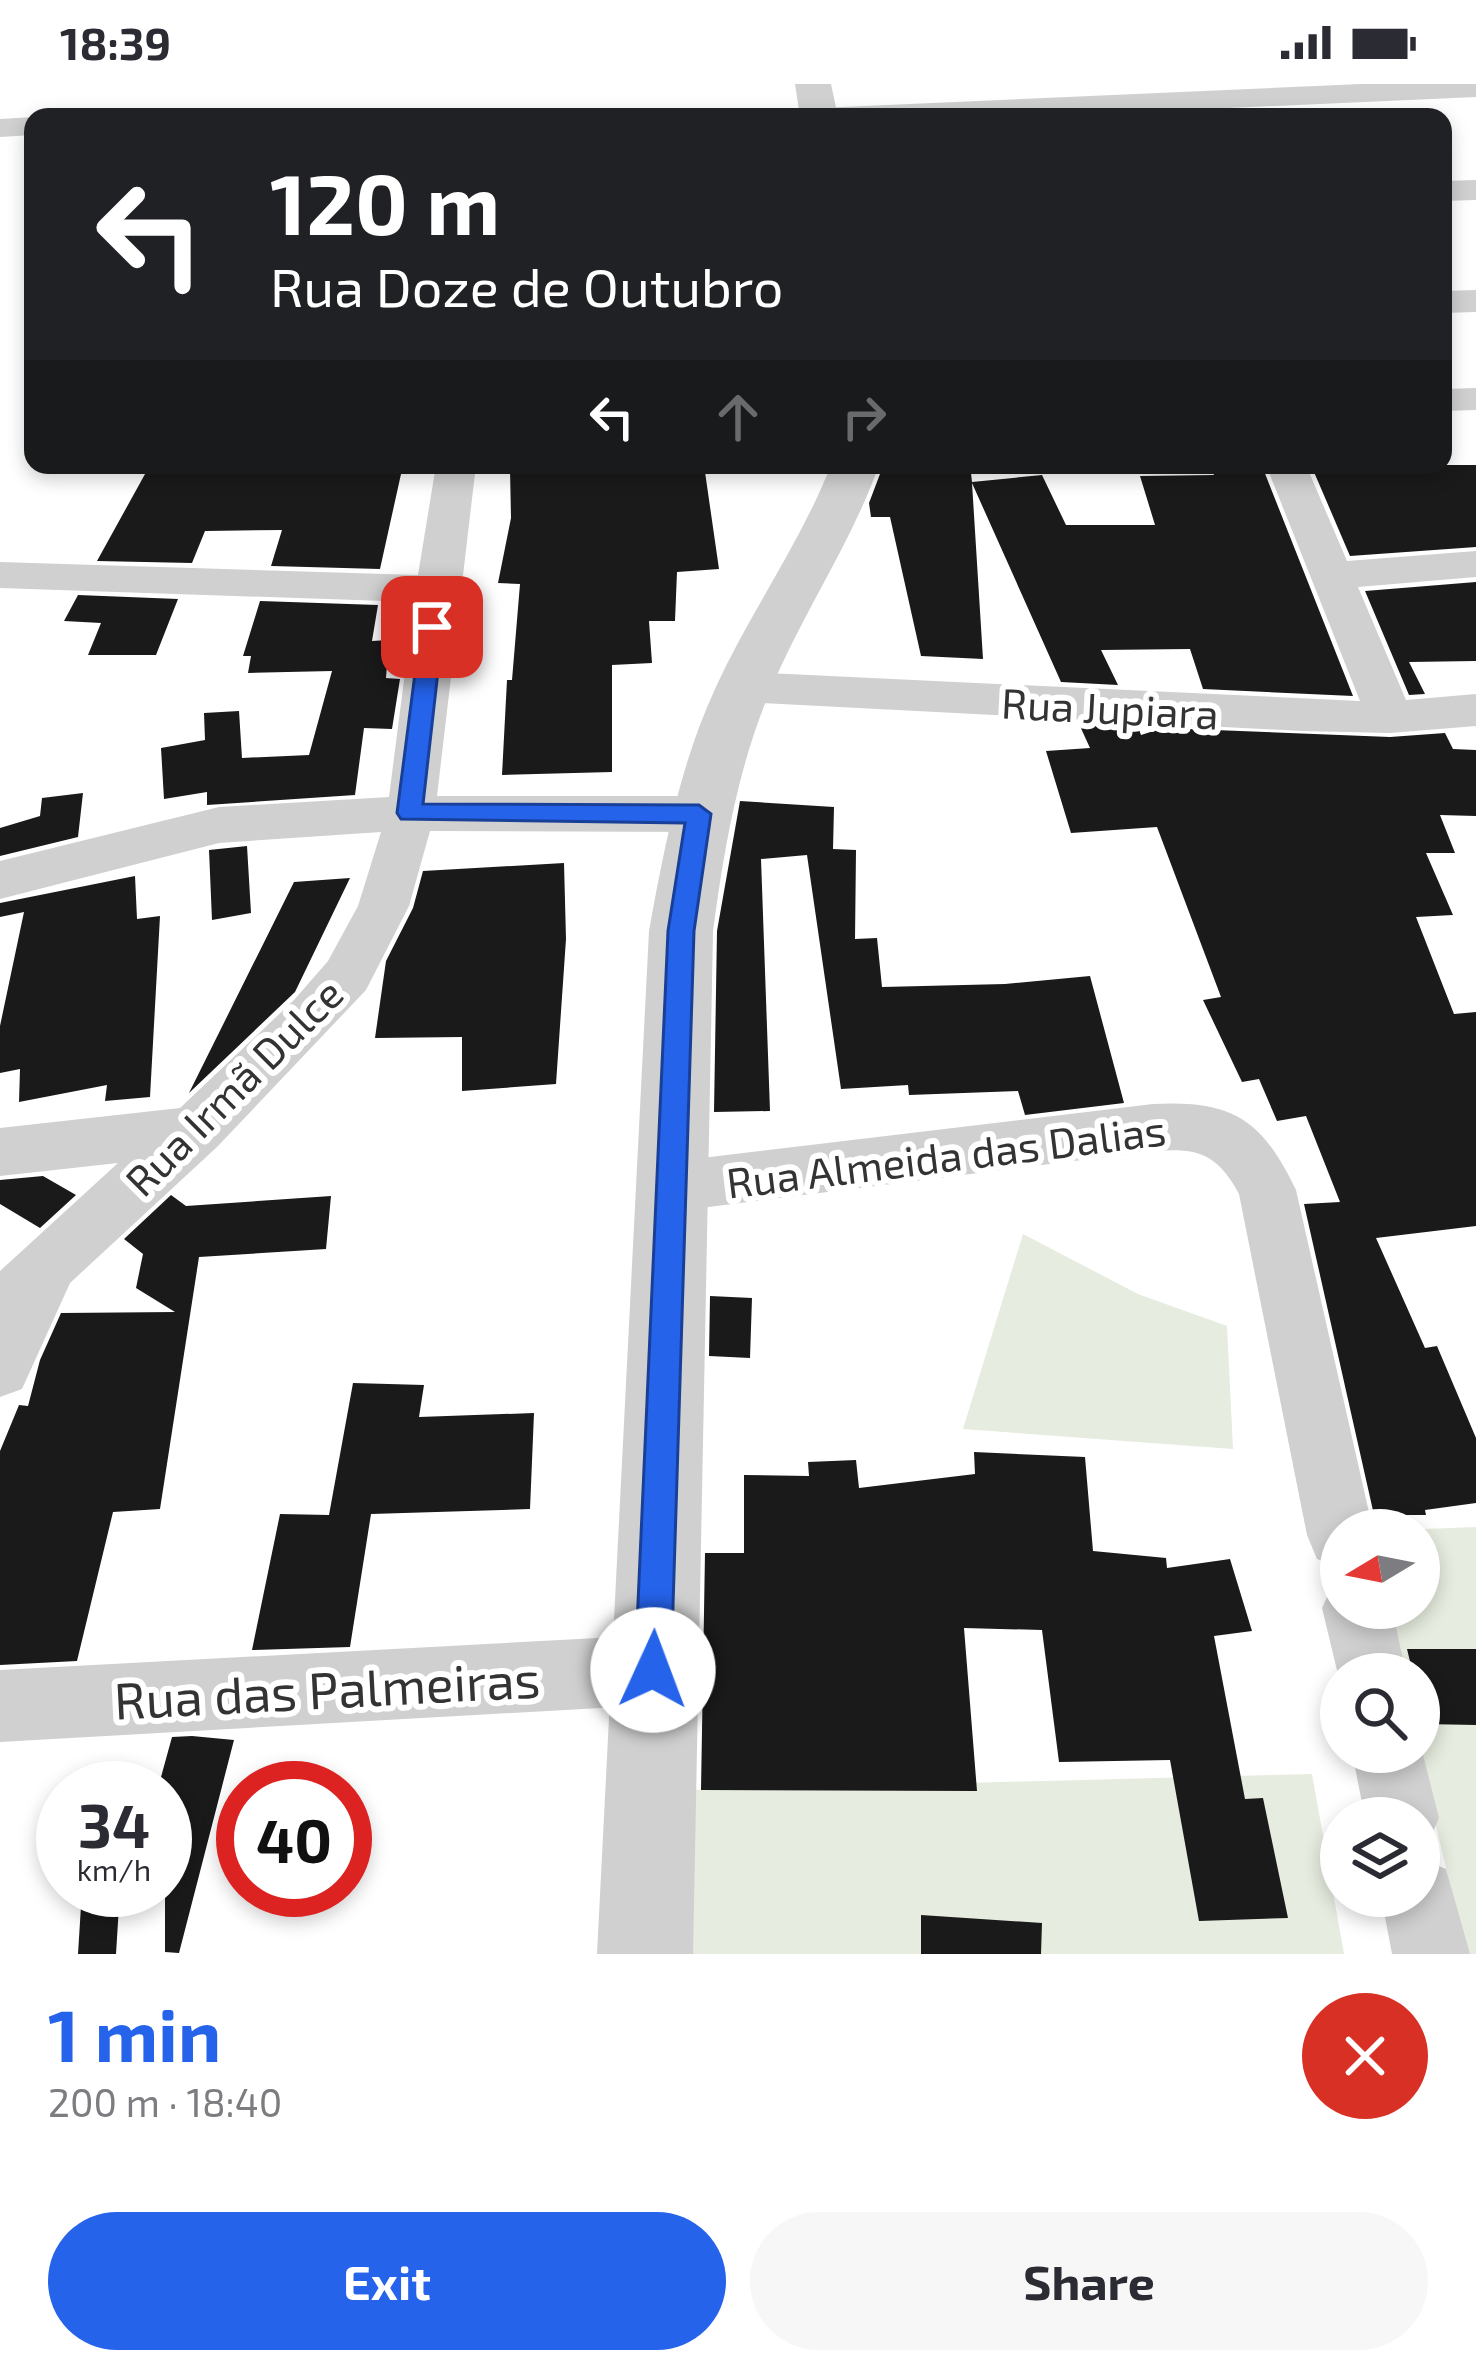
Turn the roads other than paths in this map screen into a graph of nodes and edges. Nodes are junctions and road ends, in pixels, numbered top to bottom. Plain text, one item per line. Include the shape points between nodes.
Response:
1 (1476, 88) edge
2 (618, 99) edge
3 (588, 108) edge
4 (718, 108) edge
5 (1269, 108) edge
6 (455, 474) edge
7 (852, 474) edge
8 (1290, 474) edge
9 (1476, 564) edge
10 (0, 575) edge
11 (1332, 576) junction
12 (436, 589) junction
13 (744, 687) junction
14 (1476, 710) edge
15 (1390, 717) junction
16 (410, 813) junction
17 (699, 814) junction
18 (0, 880) edge
19 (197, 1130) junction
20 (0, 1153) edge
21 (669, 1187) junction
22 (49, 1260) junction
23 (0, 1312) edge
24 (0, 1368) edge
25 (1335, 1509) edge
26 (653, 1670) junction
27 (0, 1706) edge
28 (1424, 1917) edge
29 (645, 1954) edge
30 (1432, 1954) edge

1 - 5 street
2 - 3 street
2 - 4 street
6 - 12 street, Rua Irmã Dulce
7 - 13 street via 838,517
8 - 11 street
9 - 11 street
10 - 12 street
11 - 15 street
12 - 16 street, Rua Irmã Dulce
13 - 15 street, Rua Jupiara
13 - 17 street
14 - 15 street, Rua Jupiara
16 - 17 street
16 - 18 street via 219,825
16 - 19 street, Rua Irmã Dulce via 355,965
17 - 21 street via 681,931
19 - 20 street
19 - 22 street, Rua Irmã Dulce
21 - 25 street, Rua Almeida das Dalias via 1177,1126 1216,1133 1242,1149 1267,1190
21 - 26 street
22 - 23 street, Rua Irmã Dulce
22 - 24 street
26 - 27 street, Rua das Palmeiras
26 - 29 street
28 - 30 street

